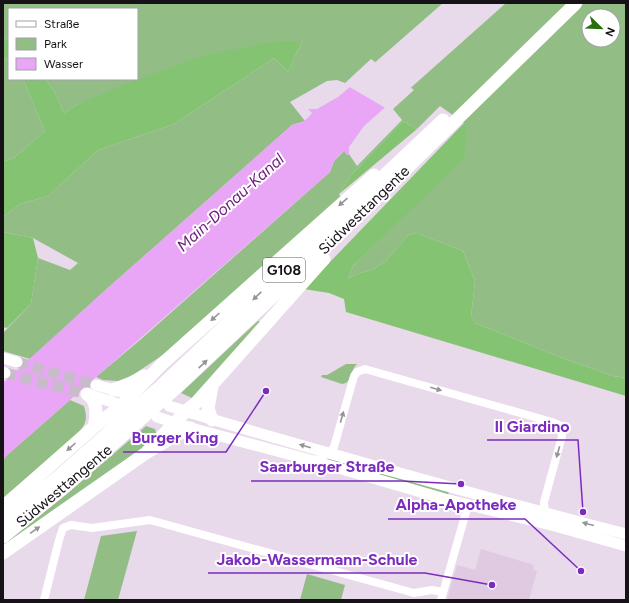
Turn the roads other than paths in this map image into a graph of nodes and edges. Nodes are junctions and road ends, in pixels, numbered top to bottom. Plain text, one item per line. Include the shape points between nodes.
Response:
1 (564, 3) edge
2 (576, 3) edge
3 (453, 117) junction
4 (407, 154) junction
5 (384, 190) junction
6 (3, 358) edge
7 (17, 362) tunnel mouth
8 (162, 364) junction
9 (214, 384) junction
10 (96, 385) tunnel mouth
11 (113, 390) junction
12 (87, 394) joint
13 (131, 401) junction
14 (169, 406) dead end
15 (186, 411) junction
16 (157, 417) dead end
17 (212, 420) junction
18 (175, 422) junction
19 (94, 427) junction
20 (191, 428) junction
21 (146, 453) junction
22 (329, 453) junction
23 (314, 461) junction
24 (468, 505) junction
25 (3, 507) edge
26 (545, 513) junction
27 (3, 522) edge
28 (555, 526) junction
29 (626, 534) edge
30 (3, 538) edge
31 (626, 546) edge
32 (3, 552) edge
33 (442, 596) edge
34 (44, 600) edge

1 - 3 highway, Südwesttangente / G108
2 - 3 highway, Südwesttangente / G108
3 - 4 highway, Südwesttangente / G108
3 - 5 highway, Südwesttangente / G108
4 -> 8 highway via 387,164
4 -> 27 highway, Südwesttangente / G108 via 161,386 60,476
5 - 9 highway via 360,222 320,263
30 -> 5 highway, Südwesttangente / G108 via 134,427
6 - 7 main road
8 - 11 highway via 130,384
8 - 13 highway
9 - 15 highway
9 - 17 highway via 208,408
10 - 11 main road
11 - 13 main road
12 - 13 main road
12 - 19 highway via 96,408
13 - 19 highway
14 - 15 main road
15 - 17 main road
15 - 18 highway
16 - 18 main road
22 -> 17 main road
18 - 20 main road
18 - 21 highway
19 -> 25 highway
20 - 21 highway
20 - 23 main road
32 -> 21 highway
22 - 23 street
22 - 26 main road
22 -> 26 street via 334,447 354,376 365,369 561,426 562,436 544,502
23 - 24 main road
24 - 28 main road
24 - 33 street
26 - 28 street
29 -> 26 main road
28 - 31 main road
33 - 34 street via 432,590 414,593 150,520 92,528 71,525 63,528

